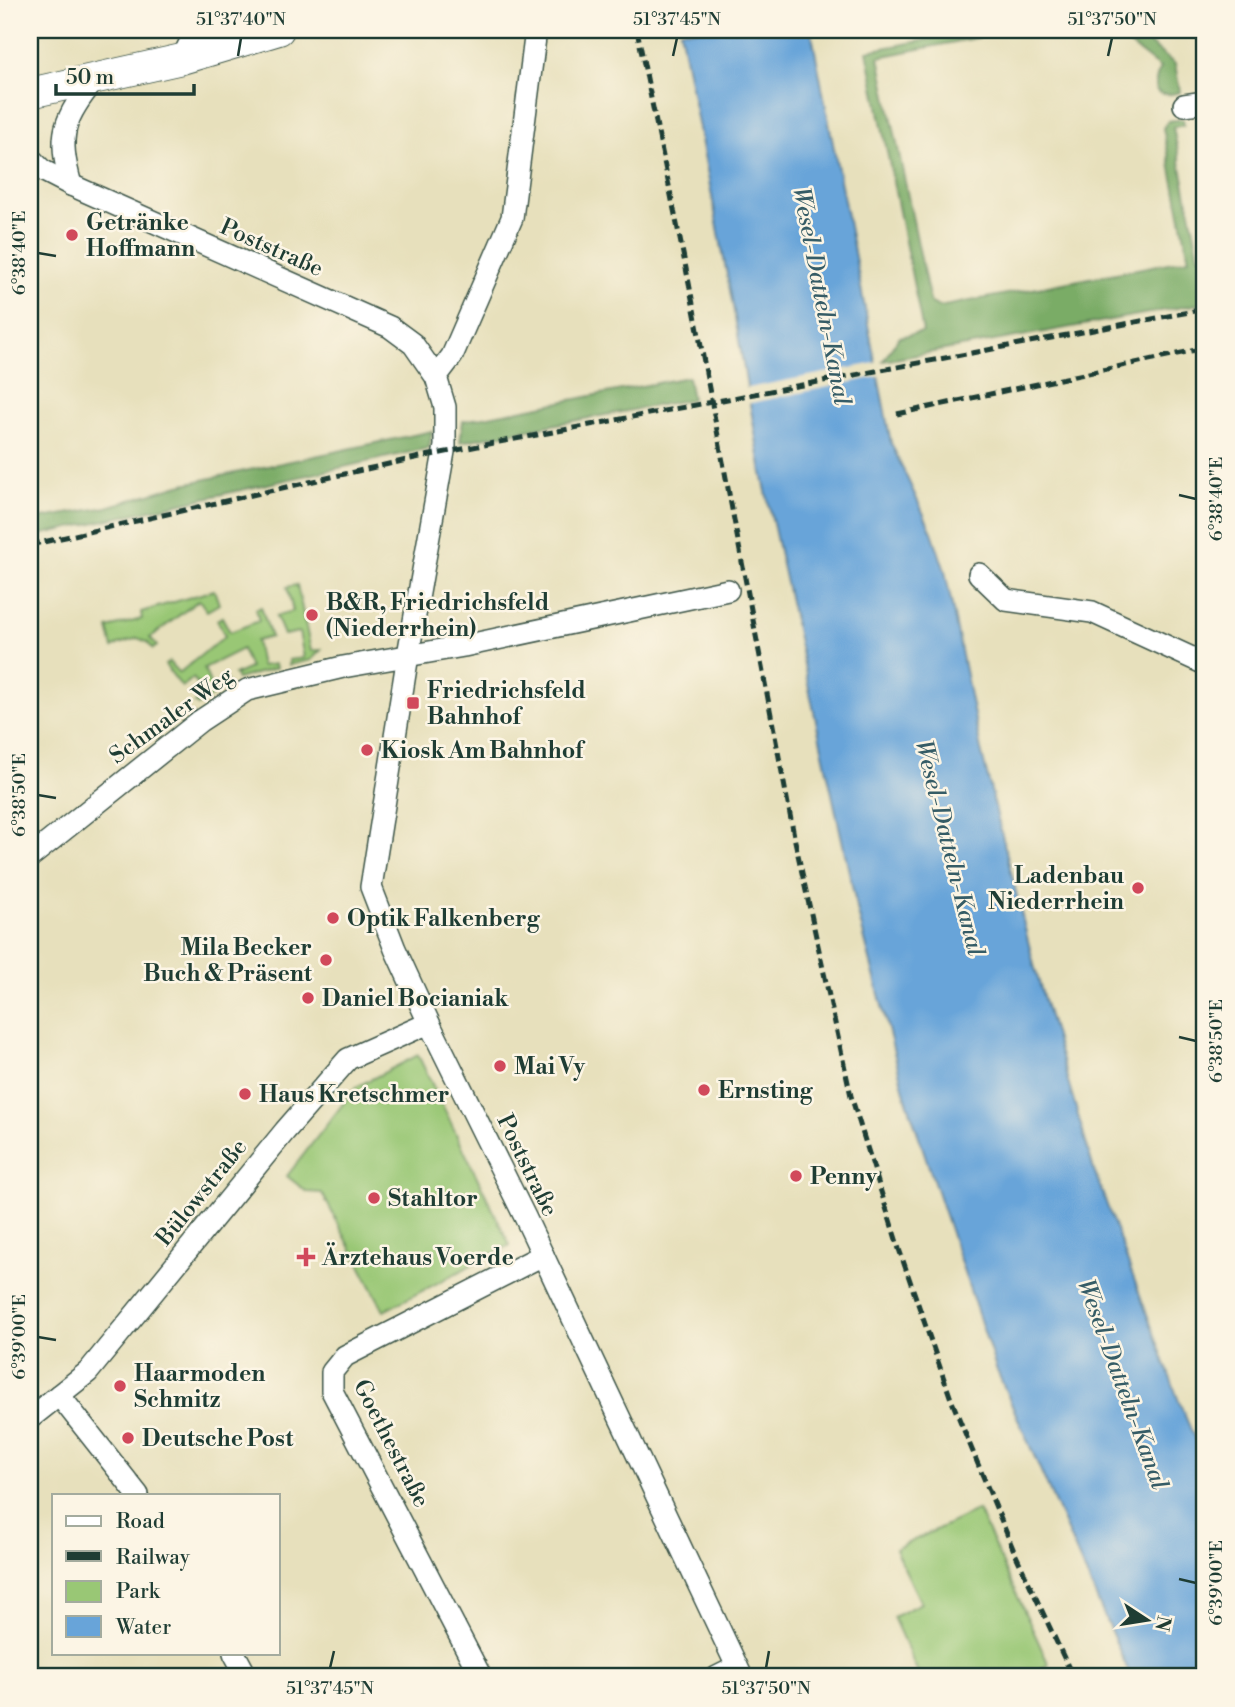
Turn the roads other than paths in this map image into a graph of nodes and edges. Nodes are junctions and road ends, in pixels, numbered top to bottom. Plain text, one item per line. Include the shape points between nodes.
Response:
1 (196, 30) edge
2 (279, 30) edge
3 (536, 30) edge
4 (182, 59) junction
5 (96, 78) junction
6 (30, 93) edge
7 (1205, 102) edge
8 (1184, 105) dead end
9 (30, 158) edge
10 (72, 185) junction
11 (436, 377) junction
12 (979, 574) dead end
13 (728, 590) dead end
14 (408, 655) junction
15 (1205, 664) edge
16 (30, 857) edge
17 (429, 1023) junction
18 (543, 1255) junction
19 (59, 1395) junction
20 (30, 1418) edge
21 (137, 1494) edge
22 (235, 1654) edge
23 (740, 1672) edge
24 (247, 1677) edge
25 (481, 1677) edge
26 (717, 1677) edge

1 - 4 street
2 - 4 main road
3 - 11 street via 513,218 452,356
4 - 5 main road
5 - 6 main road
5 - 10 street via 76,102 66,125 62,146
7 - 8 street
9 - 10 street, Poststraße via 42,170
10 - 11 street, Poststraße via 390,327 413,344
11 - 14 street, Poststraße via 445,407 445,446
12 - 15 street via 1006,600 1092,612
13 - 14 street
14 - 16 street, Schmaler Weg via 239,693
14 - 17 street, Poststraße via 370,887
17 - 18 street, Poststraße
17 - 19 street, Bülowstraße via 348,1059 88,1371
18 - 23 street, Poststraße
18 - 25 street, Goethestraße via 345,1356 332,1372 332,1391
19 - 20 street, Bülowstraße
19 - 21 street
22 - 24 street
23 - 26 street

